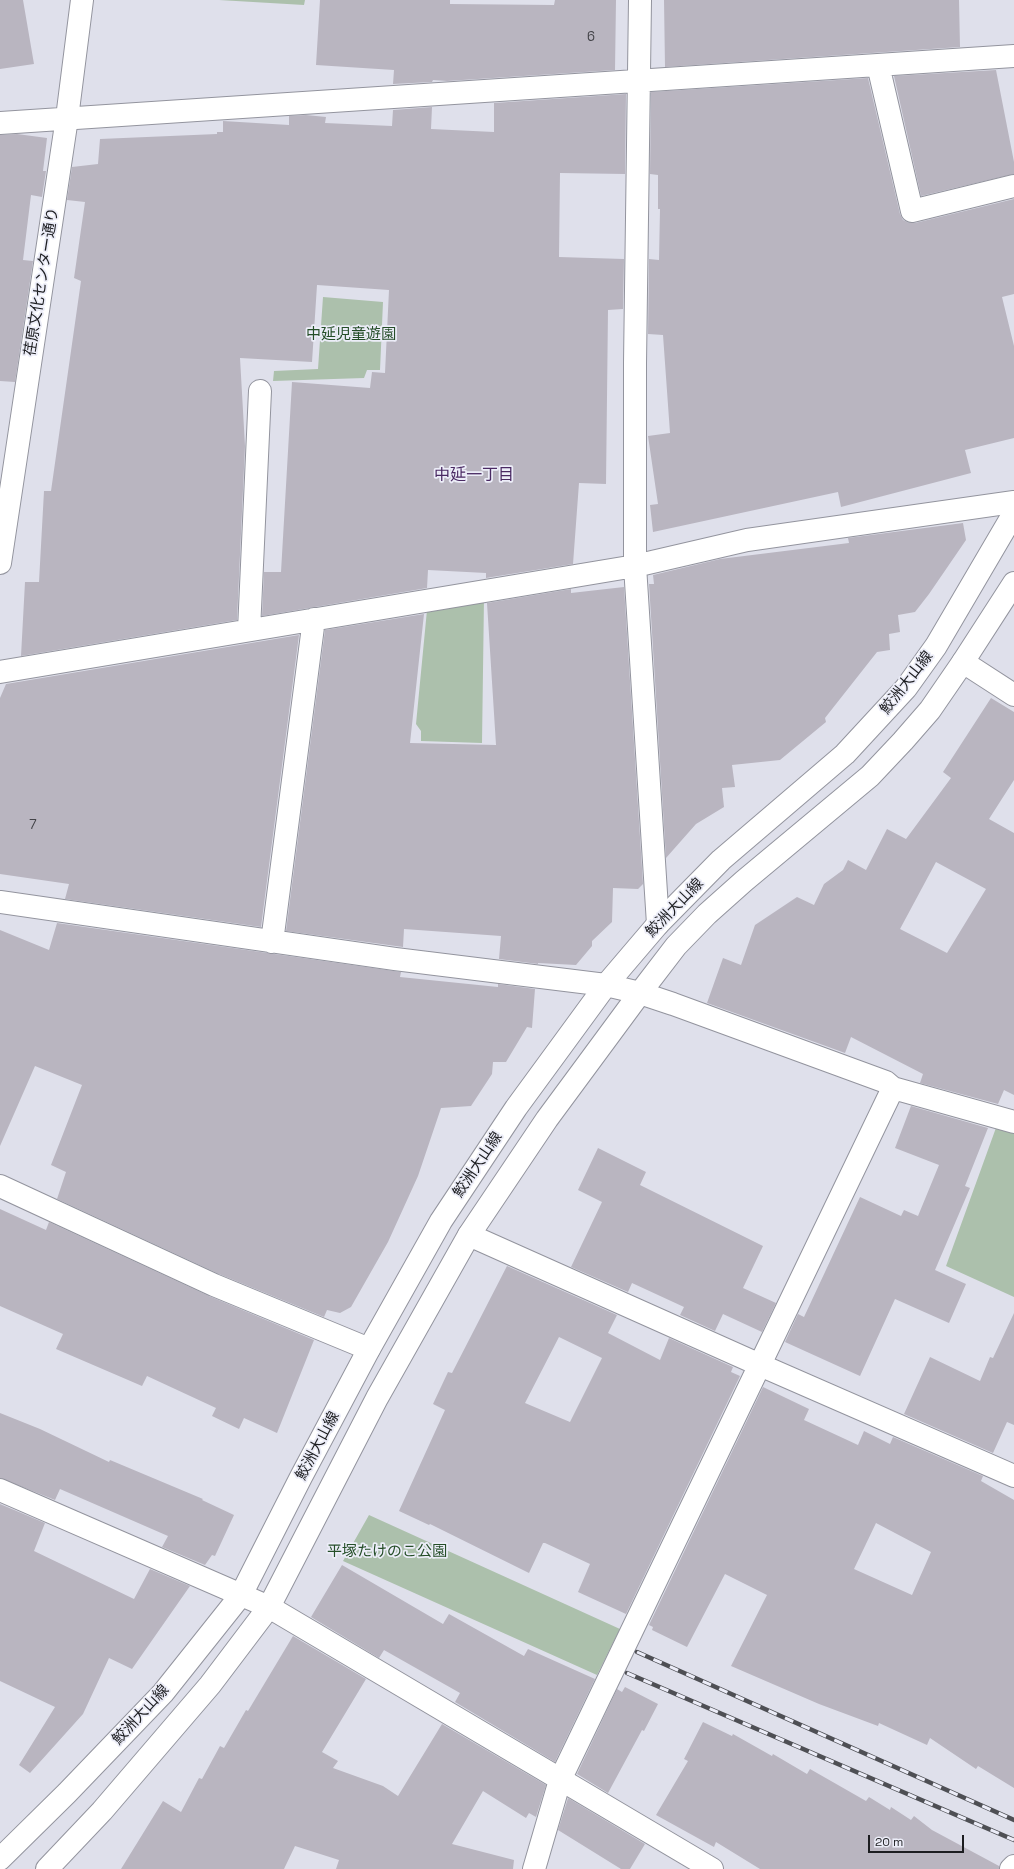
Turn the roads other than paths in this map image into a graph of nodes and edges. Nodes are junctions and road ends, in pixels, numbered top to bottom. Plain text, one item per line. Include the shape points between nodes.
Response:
1 (82, 0) edge
2 (640, 0) edge
3 (1013, 62) edge
4 (878, 65) junction
5 (639, 82) junction
6 (67, 118) junction
7 (0, 124) edge
8 (1014, 186) edge
9 (260, 391) dead end
10 (1014, 502) edge
11 (1014, 513) edge
12 (0, 563) edge
13 (635, 566) junction
14 (1014, 583) edge
15 (314, 619) junction
16 (249, 630) junction
17 (963, 662) junction
18 (0, 672) edge
19 (1014, 695) edge
20 (0, 902) edge
21 (658, 924) junction
22 (272, 942) junction
23 (606, 985) junction
24 (640, 993) junction
25 (893, 1088) junction
26 (1014, 1122) edge
27 (0, 1186) edge
28 (469, 1234) junction
29 (369, 1350) junction
30 (760, 1365) junction
31 (1014, 1476) edge
32 (0, 1490) edge
33 (241, 1595) junction
34 (269, 1606) junction
35 (560, 1780) junction
36 (0, 1859) edge
37 (1014, 1866) edge
38 (47, 1869) edge
39 (534, 1869) edge
40 (712, 1869) edge
41 (1011, 1869) edge

1 - 6 street, 荏原文化センター通り
2 - 5 street
3 - 4 street
4 - 5 street
4 - 8 street via 912,211
5 - 6 street
5 - 13 street via 634,363
6 - 7 street
6 - 12 street, 荏原文化センター通り
9 - 16 street
10 - 13 street via 747,540
11 - 21 street, 鮫洲大山線 via 936,646 906,688 845,754 722,860
13 - 15 street
13 - 21 street
14 - 17 street, 鮫洲大山線
15 - 16 street
15 - 22 street
16 - 18 street
17 - 19 street
17 - 24 street, 鮫洲大山線 via 930,710 870,776 707,914 676,946
20 - 22 street
21 - 23 street, 鮫洲大山線
22 - 23 street
23 - 24 street
23 - 29 street, 鮫洲大山線 via 516,1108 441,1221
24 - 25 street via 879,1080
24 - 28 street, 鮫洲大山線 via 547,1119
25 - 26 street
25 - 30 street
27 - 29 street via 214,1285
28 - 30 street
28 - 34 street, 鮫洲大山線 via 377,1398
29 - 33 street, 鮫洲大山線
30 - 31 street
30 - 35 street
32 - 33 street
33 - 34 street
33 - 36 street, 鮫洲大山線 via 163,1693
34 - 35 street
34 - 38 street, 鮫洲大山線 via 210,1685 98,1815
35 - 39 street
35 - 40 street
37 - 41 street

